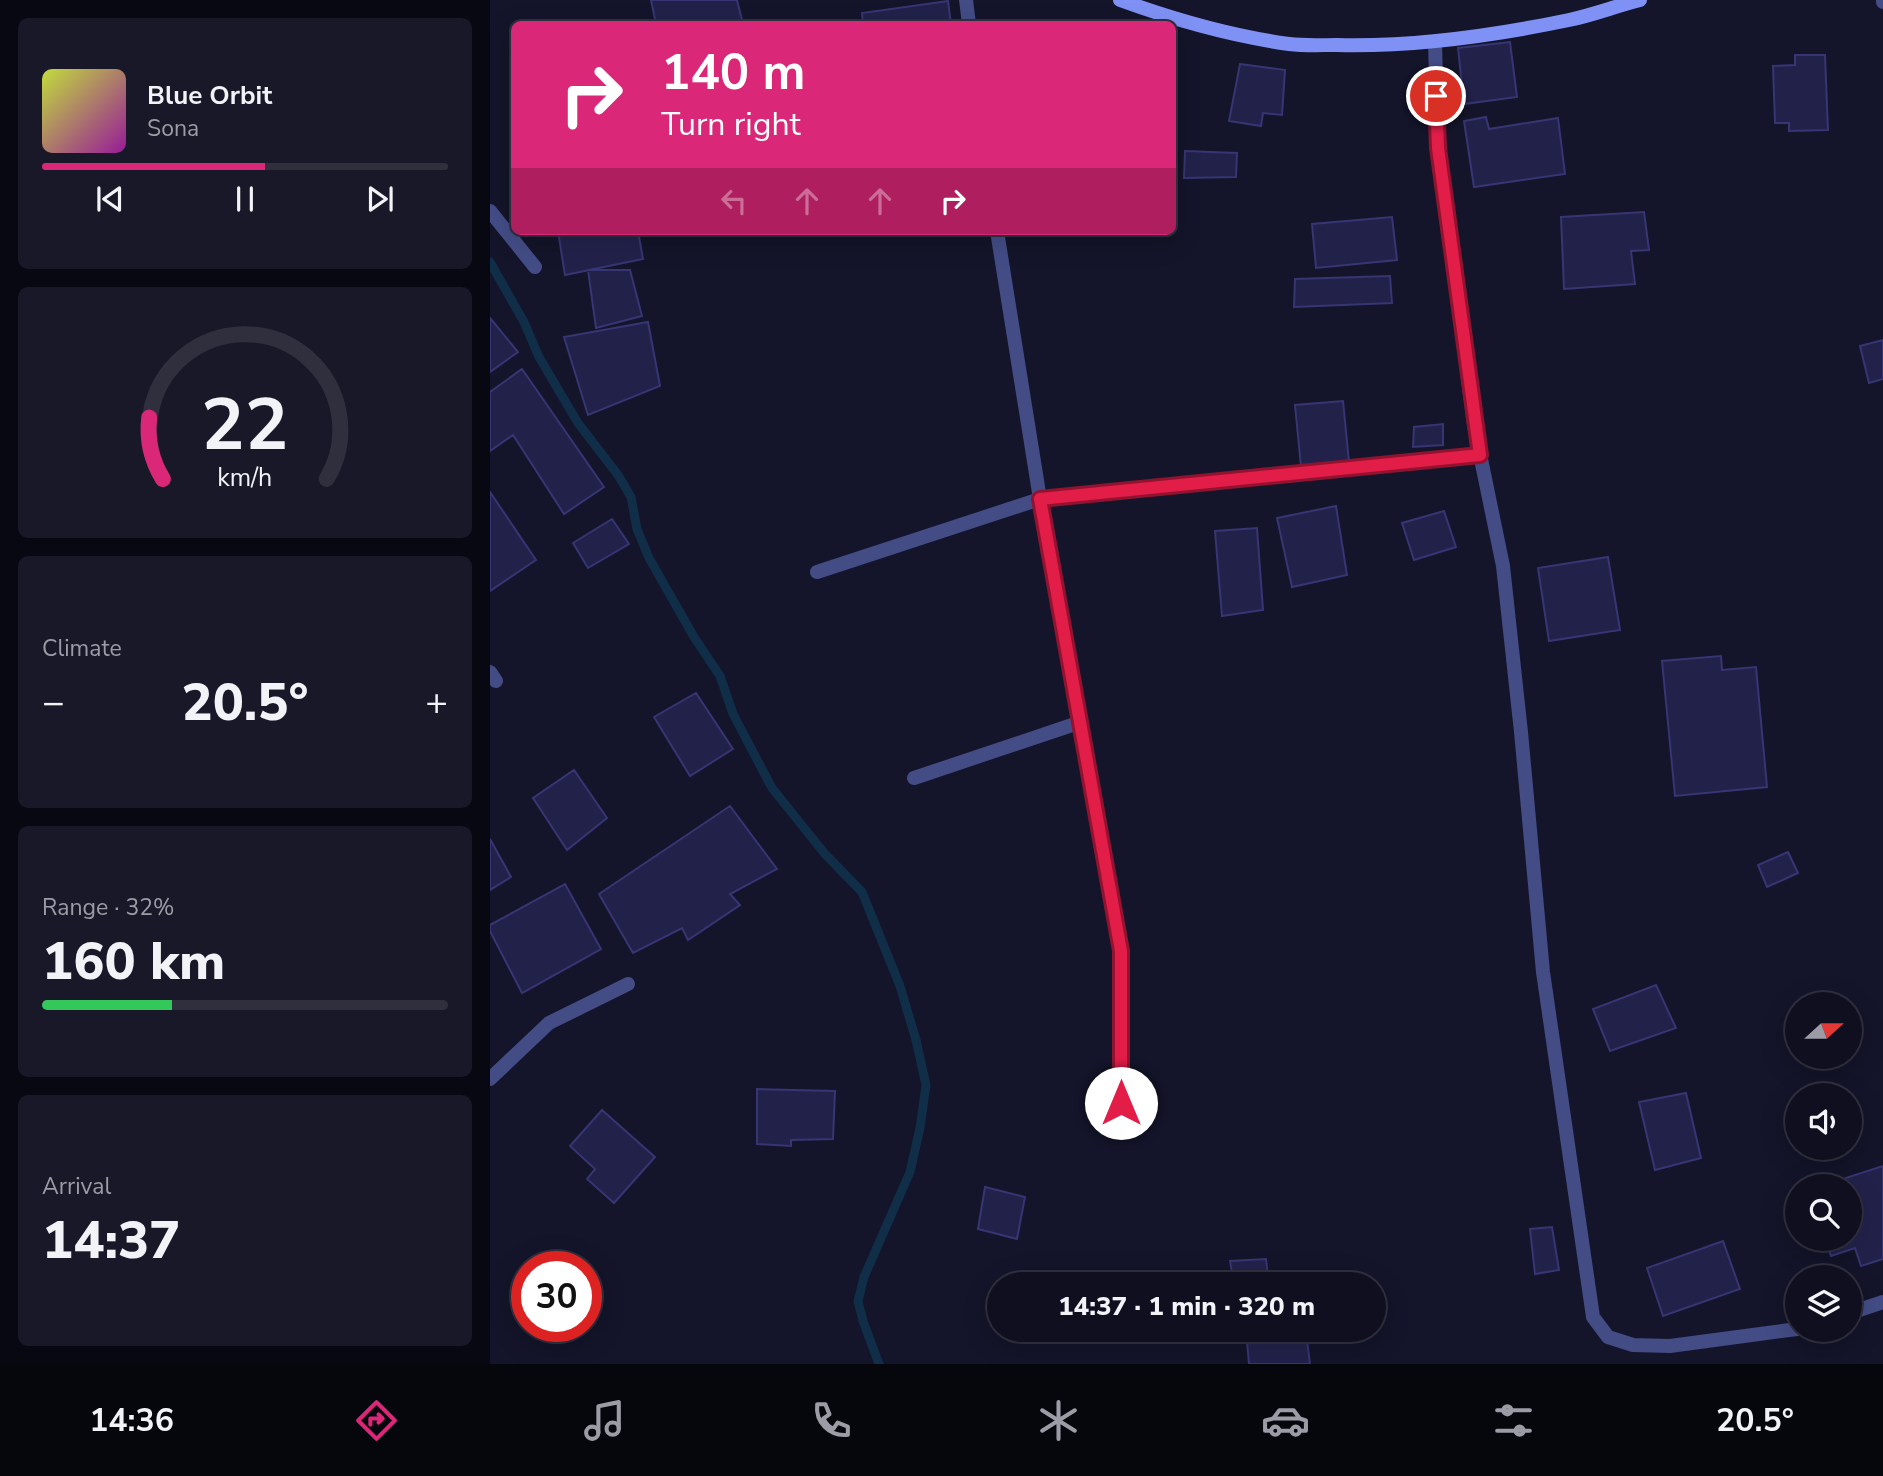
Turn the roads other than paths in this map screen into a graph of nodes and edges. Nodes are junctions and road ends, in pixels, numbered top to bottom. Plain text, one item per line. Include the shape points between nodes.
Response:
1 (966, 0) edge
2 (1120, 0) edge
3 (1640, 0) edge
4 (969, 21) edge
5 (1435, 43) junction
6 (490, 211) edge
7 (998, 235) edge
8 (535, 267) dead end
9 (1480, 455) junction
10 (1040, 499) junction
11 (817, 572) dead end
12 (1079, 723) junction
13 (914, 778) dead end
14 (628, 984) dead end
15 (490, 1079) edge
16 (1121, 1128) dead end
17 (1883, 1302) edge
18 (1862, 1309) edge
19 (1785, 1331) edge

1 - 4 street
2 - 5 street via 1177,21 1292,44
3 - 5 street via 1571,20
5 - 9 street via 1438,148
6 - 8 street
7 - 10 street
9 - 10 street
9 - 19 street via 1503,566 1543,972 1593,1317 1608,1338 1633,1345 1670,1346
10 - 11 street
10 - 12 street
12 - 13 street
12 - 16 street via 1121,951
14 - 15 street via 549,1023
17 - 18 street

